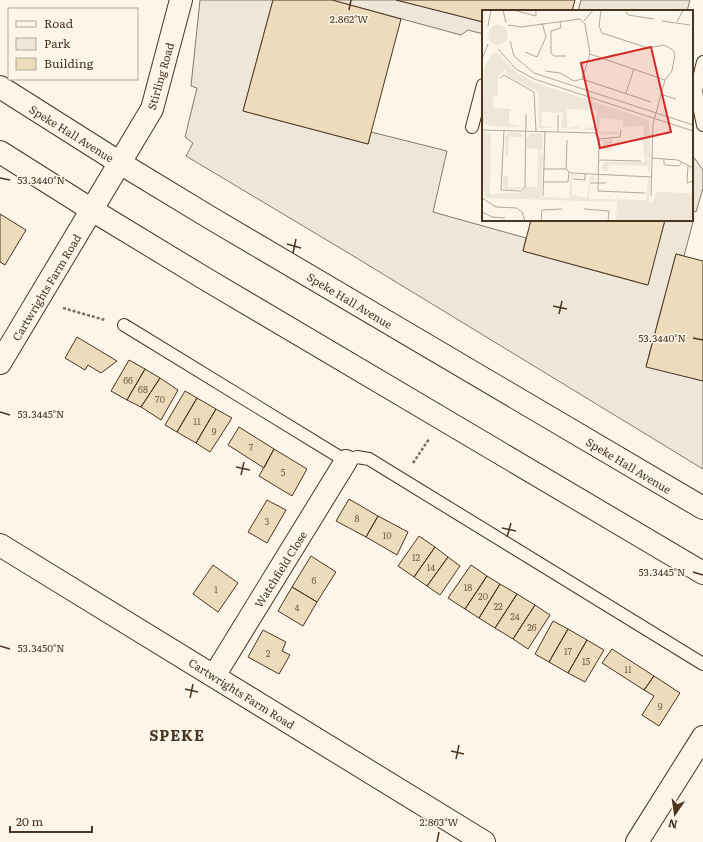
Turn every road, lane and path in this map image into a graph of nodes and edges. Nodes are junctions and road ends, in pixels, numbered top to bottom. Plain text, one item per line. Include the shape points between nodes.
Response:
1 (181, 0) edge
2 (703, 62) edge
3 (0, 87) edge
4 (482, 89) edge
5 (694, 91) edge
6 (703, 125) edge
7 (472, 127) dead end
8 (0, 152) edge
9 (120, 163) junction
10 (92, 210) junction
11 (38, 300) junction
12 (124, 325) joint
13 (0, 363) edge
14 (442, 418) junction
15 (346, 461) junction
16 (388, 471) junction
17 (703, 508) edge
18 (0, 545) edge
19 (703, 573) edge
20 (703, 664) edge
21 (214, 676) junction
22 (703, 737) edge
23 (484, 842) edge
24 (637, 842) edge

1 - 9 street, Stirling Road via 152,109
2 - 5 lane
3 - 9 street, Speke Hall Avenue
4 - 7 lane
5 - 6 lane
8 - 10 street
9 - 10 street, Stirling Road
9 - 17 street, Speke Hall Avenue
10 - 11 street, Cartwrights Farm Road
10 - 14 street
11 - 12 path
11 - 13 street, Cartwrights Farm Road
12 - 15 lane
14 - 16 path via 414,463
14 - 19 street
15 - 16 lane via 357,457 369,459
15 - 21 street, Watchfield Close
16 - 20 lane
18 - 21 street, Cartwrights Farm Road
21 - 23 street, Cartwrights Farm Road
22 - 24 street

